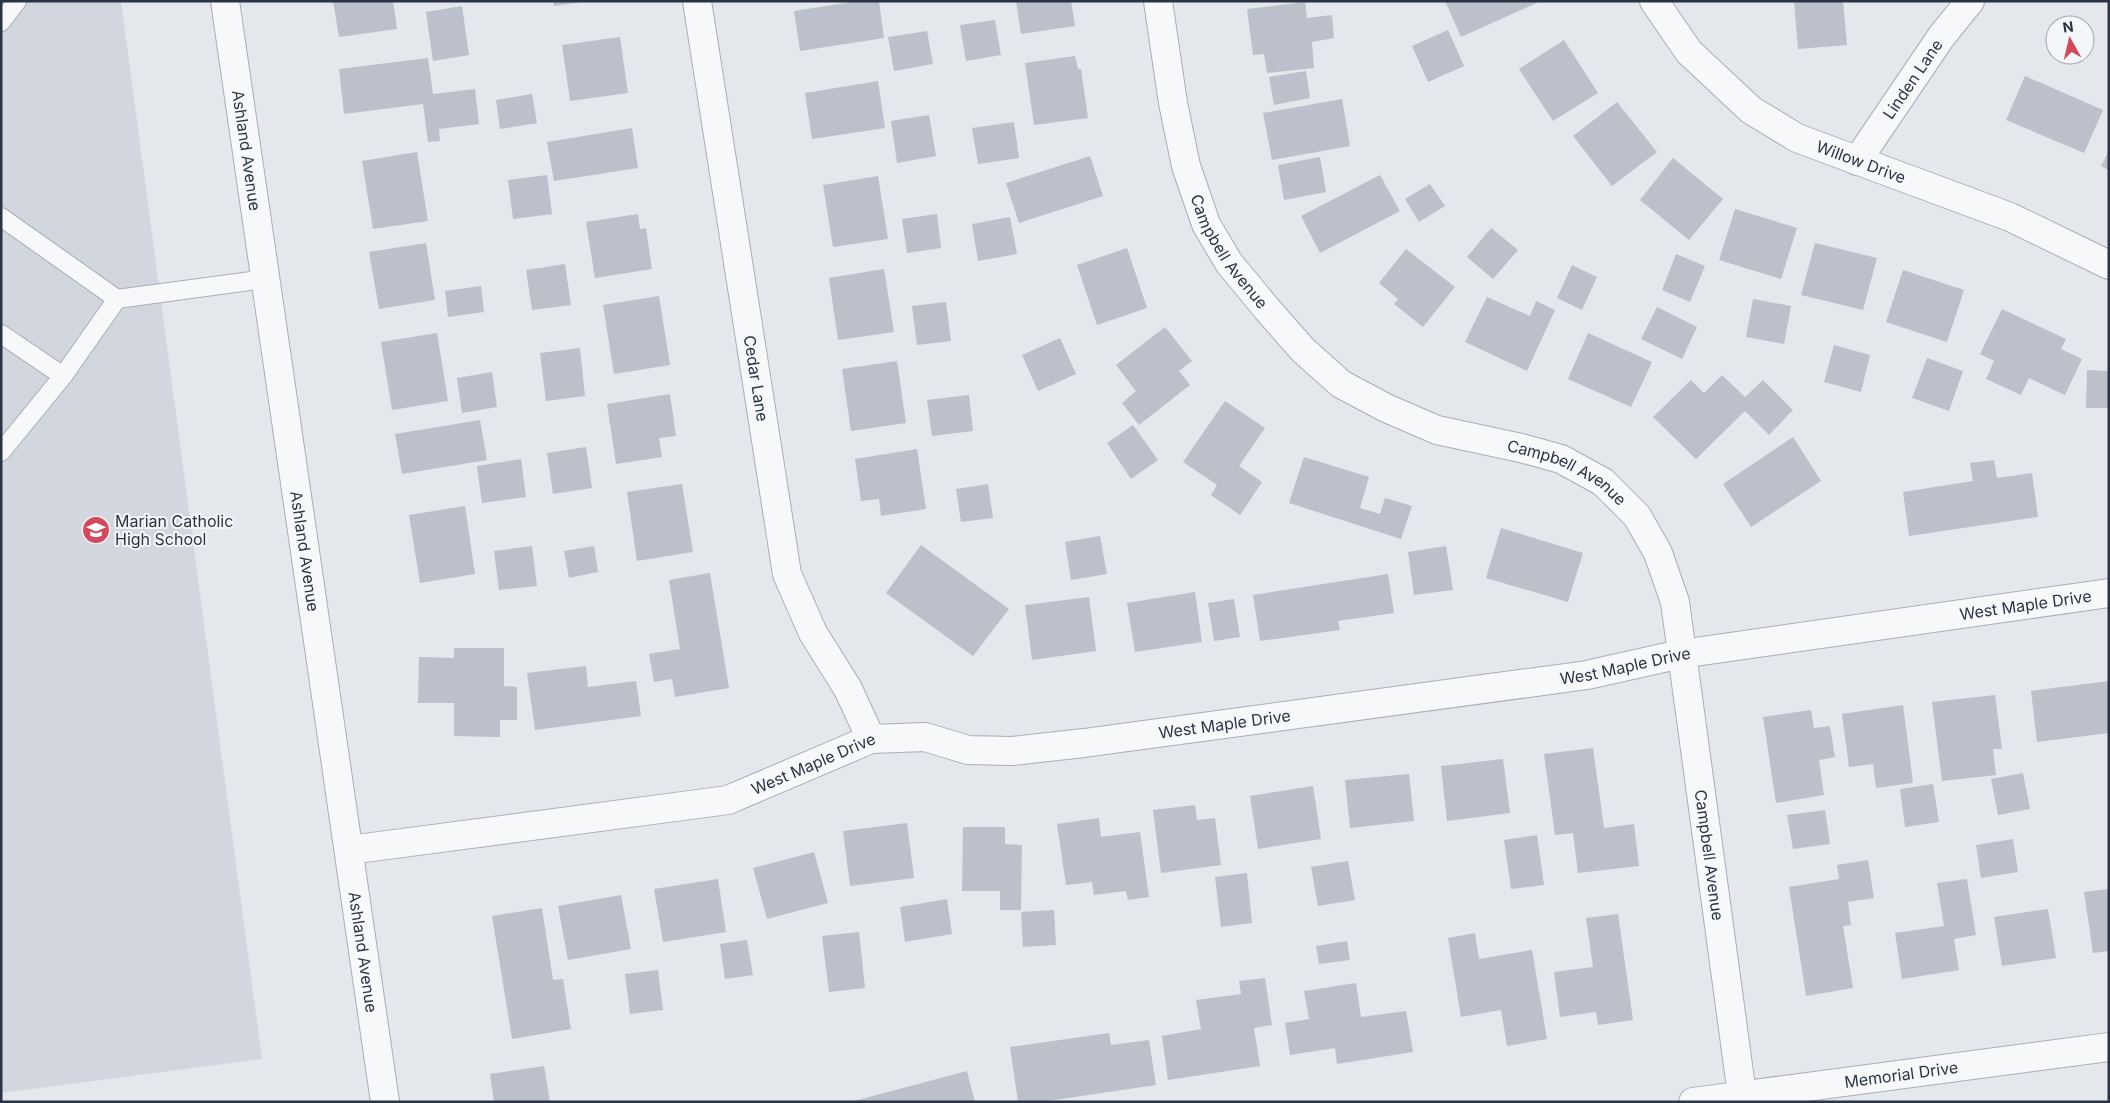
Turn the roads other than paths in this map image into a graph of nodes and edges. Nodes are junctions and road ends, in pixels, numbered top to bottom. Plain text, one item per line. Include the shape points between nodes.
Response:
1 (17, 1) edge
2 (225, 1) edge
3 (697, 1) edge
4 (1158, 1) edge
5 (1654, 1) edge
6 (1970, 1) edge
7 (1, 22) edge
8 (1857, 161) junction
9 (1, 217) edge
10 (2109, 265) edge
11 (265, 279) junction
12 (117, 299) junction
13 (1, 334) edge
14 (63, 376) junction
15 (1, 452) edge
16 (2109, 594) edge
17 (1681, 654) junction
18 (871, 739) junction
19 (349, 850) junction
20 (2109, 1047) edge
21 (1742, 1098) edge
22 (385, 1102) edge
23 (1694, 1102) edge

1 - 7 lane
2 - 11 street, Ashland Avenue
3 - 18 street, Cedar Lane via 786,574 813,633 848,689
4 - 17 street, Campbell Avenue via 1186,166 1206,224 1229,263 1303,350 1341,384 1437,430 1560,459 1603,482 1637,516 1658,553 1675,602
5 - 8 street, Willow Drive via 1689,52 1751,110 1797,138
6 - 8 street, Linden Lane via 1941,37
8 - 10 street, Willow Drive via 2010,218
9 - 12 lane
11 - 12 lane
11 - 19 street, Ashland Avenue
12 - 14 lane
13 - 14 lane
14 - 15 lane
16 - 17 street, West Maple Drive
17 - 18 street, West Maple Drive via 1587,675 1012,751 968,750 925,737
17 - 21 street, Campbell Avenue
18 - 19 street, West Maple Drive via 728,800
19 - 22 street, Ashland Avenue
20 - 21 street, Memorial Drive
21 - 23 street, Memorial Drive

